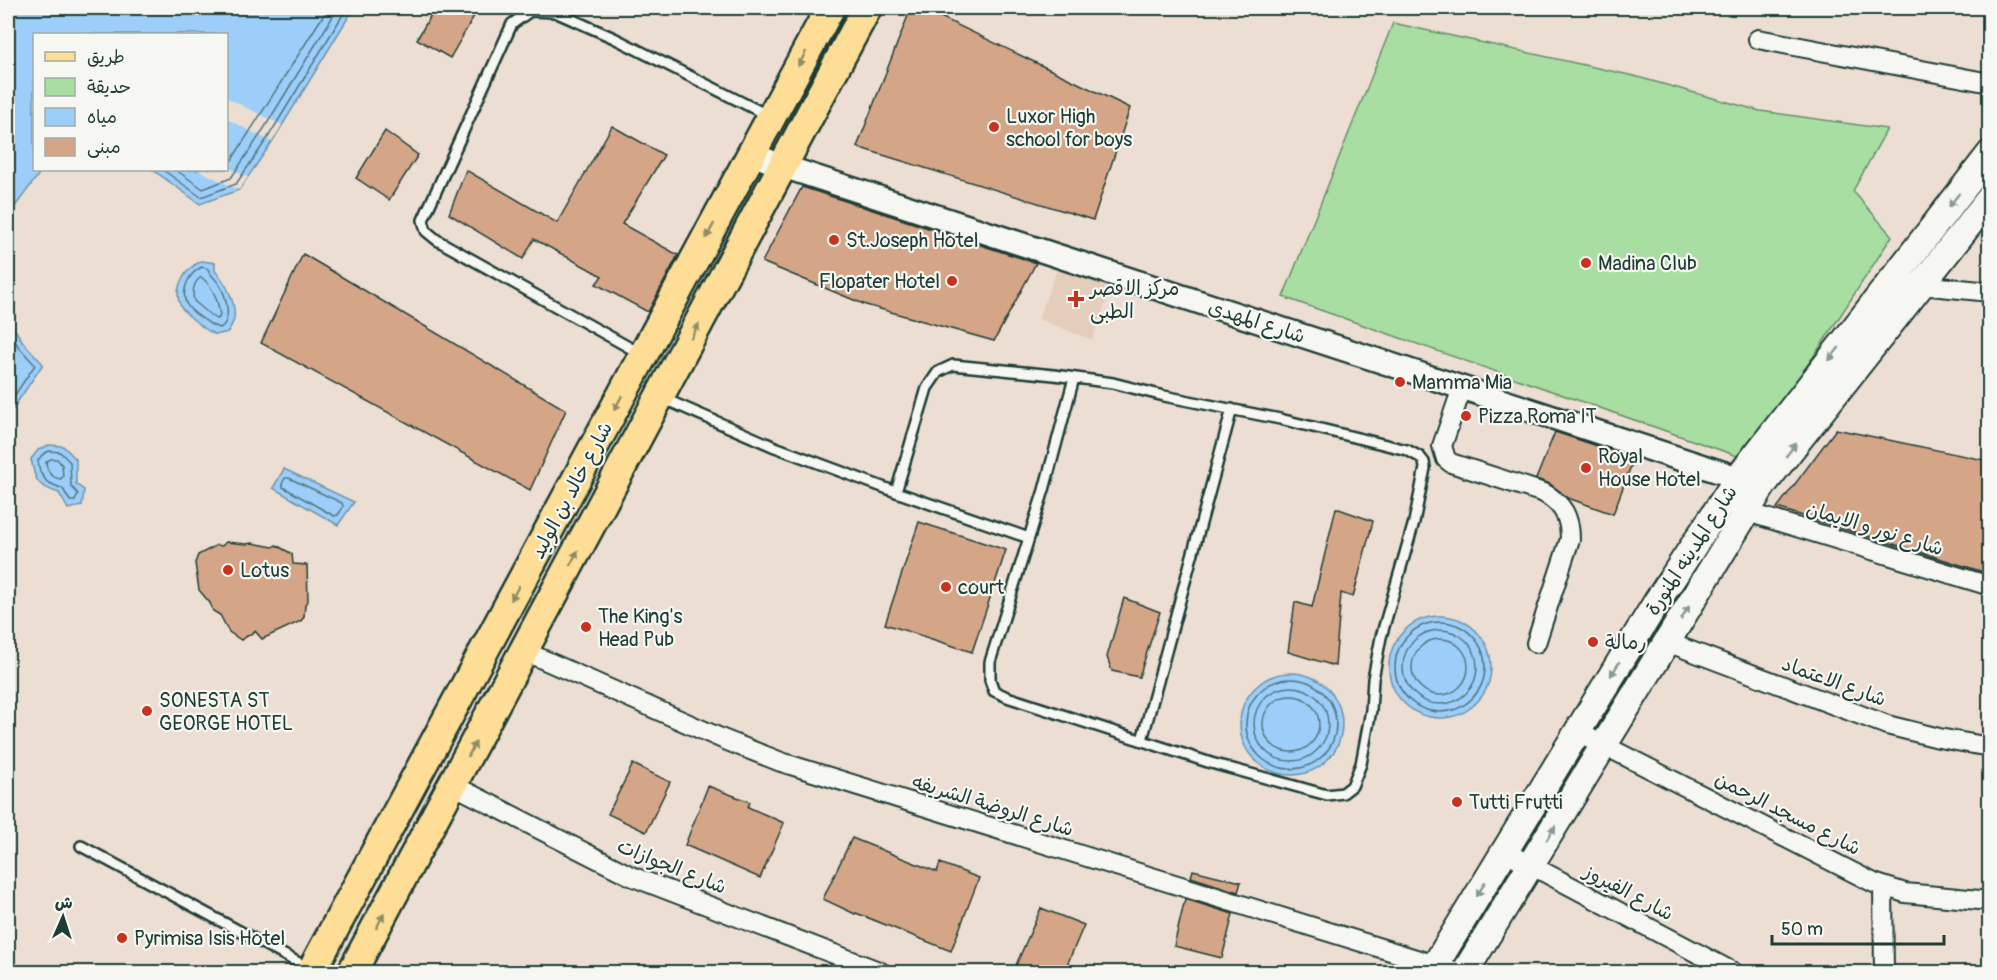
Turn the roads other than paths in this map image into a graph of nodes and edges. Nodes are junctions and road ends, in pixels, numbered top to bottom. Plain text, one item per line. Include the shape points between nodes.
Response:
1 (830, 8) edge
2 (867, 8) edge
3 (1758, 39) dead end
4 (1989, 83) edge
5 (771, 117) junction
6 (752, 154) junction
7 (1989, 154) edge
8 (782, 166) junction
9 (1989, 198) edge
10 (1891, 282) junction
11 (1922, 285) junction
12 (1989, 292) edge
13 (643, 356) junction
14 (673, 371) junction
15 (1074, 378) junction
16 (1462, 388) junction
17 (659, 397) junction
18 (1232, 409) junction
19 (1738, 478) junction
20 (1763, 485) junction
21 (896, 492) junction
22 (1747, 513) junction
23 (1029, 538) junction
24 (1989, 586) edge
25 (1667, 642) junction
26 (1536, 643) dead end
27 (524, 651) junction
28 (1576, 731) junction
29 (1142, 740) junction
30 (1605, 746) junction
31 (1989, 747) edge
32 (453, 785) junction
33 (81, 846) dead end
34 (1504, 851) junction
35 (1532, 865) junction
36 (1883, 886) junction
37 (1989, 901) edge
38 (1441, 970) edge
39 (311, 971) edge
40 (352, 972) edge
41 (881, 972) edge
42 (1465, 972) edge
43 (1733, 972) edge
44 (1884, 972) edge

1 -> 5 main road, شارع خالد بن الوليد
2 - 8 main road, شارع خالد بن الوليد
3 - 4 street
5 - 6 main road, شارع خالد بن الوليد
5 - 13 lane via 555,12 530,10 512,24 423,226 436,240
6 - 8 street, شارع المهدى
6 -> 13 main road, شارع خالد بن الوليد
7 -> 10 main road, شارع المدينه المنورة
14 -> 8 main road, شارع خالد بن الوليد
8 - 16 street, شارع المهدى
9 - 11 main road, شارع المدينه المنورة
10 - 11 street
10 -> 19 main road, شارع المدينه المنورة
11 - 12 street
20 -> 11 main road, شارع المدينه المنورة
13 - 14 main road
13 -> 39 main road, شارع خالد بن الوليد
14 - 17 main road, شارع خالد بن الوليد
15 - 18 lane
15 - 21 lane via 953,365 938,372 927,388
15 - 23 lane
16 - 19 street, شارع المهدى
16 - 26 street via 1442,446 1446,459 1544,493 1565,511 1570,525 1570,539
17 - 21 lane via 775,447
27 -> 17 main road, شارع خالد بن الوليد
18 - 29 lane
18 - 29 lane via 1407,450 1424,462 1414,522 1381,637 1362,764 1352,786 1343,793 1327,795
19 - 20 street, شارع المهدى
19 -> 28 main road, شارع المدينه المنورة
20 - 22 main road, شارع المدينه المنورة
21 - 23 lane
22 - 24 street, شارع نور و الايمان
25 -> 22 main road, شارع المدينه المنورة
23 - 29 lane via 990,662 994,691
25 - 30 main road, شارع المدينه المنورة
25 - 31 street, شارع الاعتماد via 1887,725
32 -> 27 main road, شارع خالد بن الوليد
27 - 38 street, شارع الروضة الشريفه via 781,762
28 - 30 street, شارع مسجد الرحمن
28 - 34 main road, شارع المدينه المنورة
35 -> 30 main road, شارع المدينه المنورة
30 - 36 street, شارع مسجد الرحمن
40 -> 32 main road, شارع خالد بن الوليد
32 - 41 street, شارع الجوازات via 631,876
33 - 39 lane
34 - 35 street, شارع الفيروز
34 -> 38 main road, شارع المدينه المنورة
35 - 42 main road, شارع المدينه المنورة
35 - 43 street, شارع الفيروز
36 - 37 street, شارع مسجد الرحمن via 1905,893
36 - 44 street

